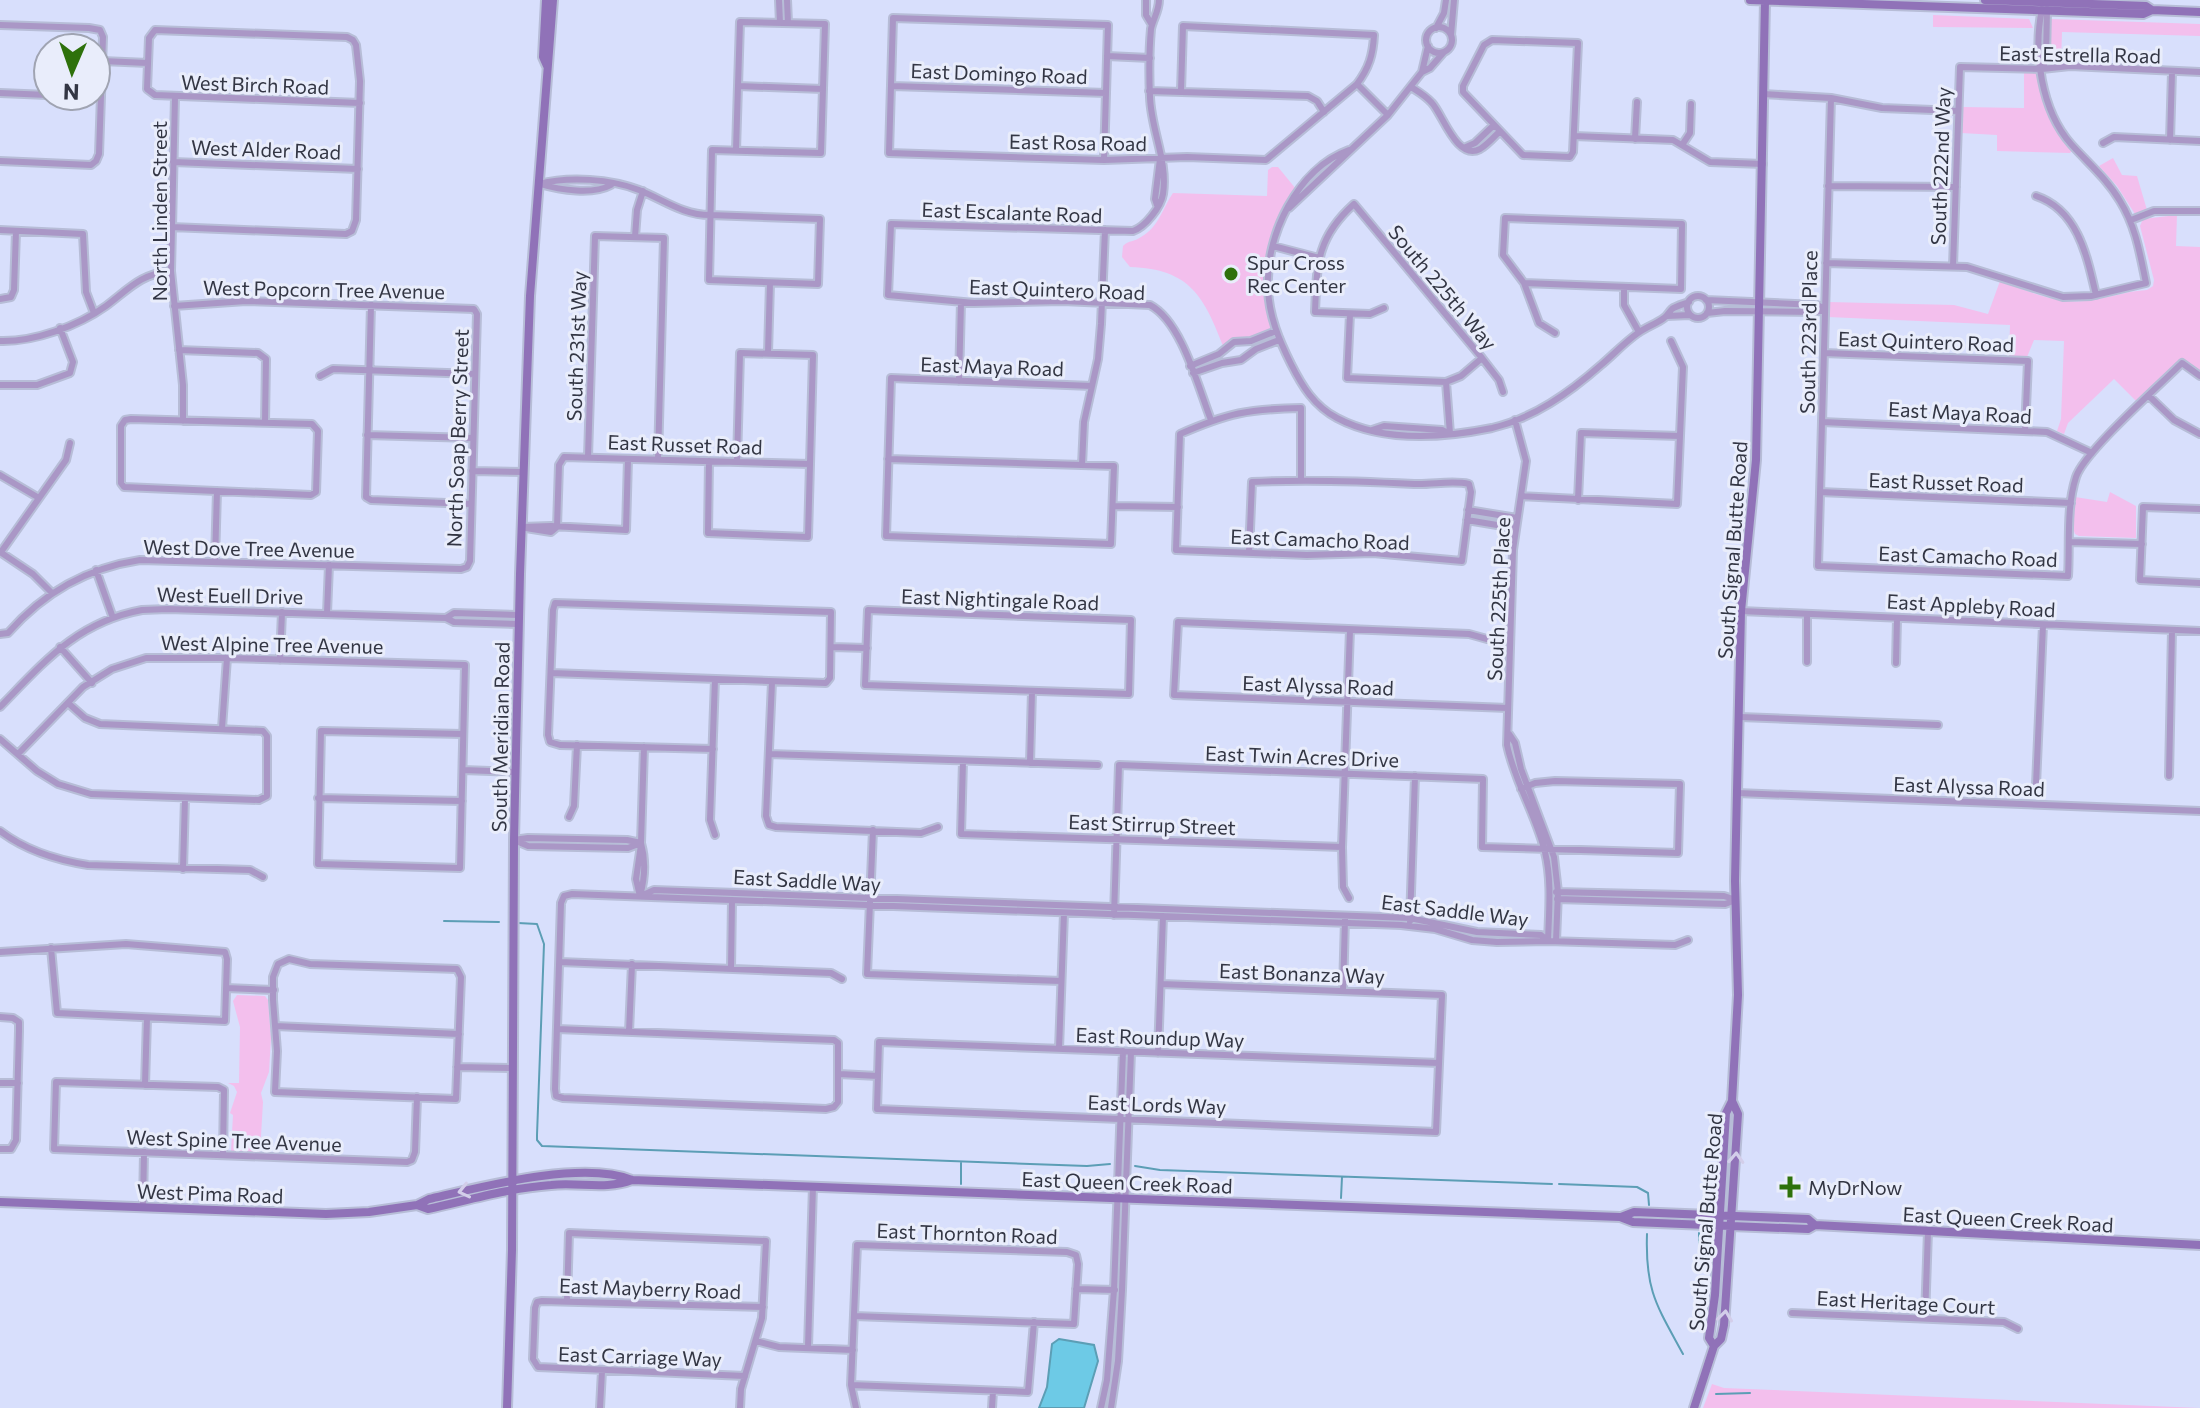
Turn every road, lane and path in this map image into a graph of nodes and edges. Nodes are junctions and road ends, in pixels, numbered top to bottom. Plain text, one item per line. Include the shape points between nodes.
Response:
1 (546, 0) edge
2 (553, 0) edge
3 (779, 0) edge
4 (787, 0) edge
5 (1146, 0) edge
6 (1159, 0) edge
7 (1446, 0) edge
8 (1454, 0) edge
9 (1750, 0) edge
10 (1765, 0) edge
11 (1985, 0) edge
12 (1920, 3) edge
13 (2044, 8) junction
14 (2200, 12) edge
15 (784, 23) junction
16 (0, 25) edge
17 (1152, 25) junction
18 (1436, 28) junction
19 (101, 32) edge
20 (1451, 35) junction
21 (1428, 46) junction
22 (1444, 52) junction
23 (1107, 56) junction
24 (1150, 58) junction
25 (112, 61) edge
26 (148, 63) junction
27 (547, 67) junction
28 (1960, 67) joint
29 (2042, 69) junction
30 (1422, 72) junction
31 (2172, 72) junction
32 (2200, 72) edge
33 (1357, 84) junction
34 (738, 86) junction
35 (892, 86) junction
36 (1411, 87) junction
37 (823, 89) junction
38 (1149, 91) junction
39 (1181, 91) junction
40 (0, 93) edge
41 (1106, 93) junction
42 (32, 94) edge
43 (1763, 94) junction
44 (175, 97) junction
45 (1831, 98) junction
46 (1637, 102) dead end
47 (360, 103) junction
48 (1691, 104) dead end
49 (1958, 111) junction
50 (100, 112) edge
51 (1324, 112) junction
52 (1388, 115) junction
53 (1497, 128) junction
54 (1574, 136) junction
55 (1635, 139) junction
56 (2170, 140) junction
57 (2200, 141) edge
58 (2103, 143) dead end
59 (1682, 145) junction
60 (736, 150) junction
61 (1160, 159) junction
62 (1104, 160) junction
63 (0, 161) edge
64 (173, 162) junction
65 (1763, 164) junction
66 (358, 169) junction
67 (539, 184) junction
68 (1828, 186) junction
69 (1956, 187) junction
70 (643, 191) junction
71 (2036, 196) dead end
72 (2200, 211) edge
73 (710, 215) junction
74 (2131, 220) junction
75 (171, 227) junction
76 (0, 230) edge
77 (1105, 230) junction
78 (16, 231) junction
79 (635, 237) junction
80 (1273, 246) junction
81 (1319, 258) junction
82 (1826, 263) junction
83 (1953, 266) junction
84 (171, 271) junction
85 (770, 283) junction
86 (1524, 283) junction
87 (1624, 287) junction
88 (888, 295) joint
89 (2096, 295) junction
90 (0, 299) edge
91 (1706, 300) junction
92 (961, 302) junction
93 (1102, 302) junction
94 (1689, 302) junction
95 (371, 305) junction
96 (174, 306) junction
97 (1760, 307) junction
98 (1384, 308) dead end
99 (474, 309) joint
100 (1825, 309) junction
101 (94, 313) junction
102 (1707, 313) junction
103 (1350, 314) junction
104 (1690, 315) junction
105 (1667, 316) junction
106 (60, 328) junction
107 (1639, 332) junction
108 (1555, 333) dead end
109 (1277, 335) junction
110 (0, 341) edge
111 (1671, 341) dead end
112 (1243, 342) junction
113 (1228, 348) junction
114 (179, 350) junction
115 (768, 353) junction
116 (1824, 353) junction
117 (1247, 355) junction
118 (1482, 358) junction
119 (1235, 360) junction
120 (369, 370) junction
121 (1191, 370) junction
122 (475, 374) junction
123 (320, 376) dead end
124 (2200, 376) edge
125 (959, 381) junction
126 (1446, 382) junction
127 (0, 385) edge
128 (1092, 386) junction
129 (1503, 392) dead end
130 (2149, 396) junction
131 (1211, 420) junction
132 (1515, 420) junction
133 (183, 421) junction
134 (1822, 422) junction
135 (265, 423) junction
136 (2025, 431) junction
137 (1450, 434) junction
138 (2200, 434) edge
139 (367, 435) junction
140 (1680, 436) junction
141 (473, 438) junction
142 (70, 443) dead end
143 (2092, 453) junction
144 (588, 457) junction
145 (628, 459) junction
146 (658, 459) junction
147 (888, 459) junction
148 (709, 461) junction
149 (737, 462) junction
150 (810, 464) junction
151 (1082, 465) junction
152 (472, 471) junction
153 (524, 472) junction
154 (0, 475) edge
155 (1301, 480) junction
156 (217, 491) junction
157 (1820, 492) junction
158 (1521, 496) junction
159 (39, 498) junction
160 (1578, 500) junction
161 (2071, 503) junction
162 (471, 504) junction
163 (1113, 506) junction
164 (1178, 507) junction
165 (2200, 509) edge
166 (1468, 510) junction
167 (1494, 514) junction
168 (1517, 518) junction
169 (1467, 520) junction
170 (1492, 524) junction
171 (522, 527) junction
172 (557, 527) junction
173 (1515, 528) junction
174 (2070, 542) junction
175 (2142, 544) junction
176 (0, 552) edge
177 (1249, 553) junction
178 (215, 561) junction
179 (329, 565) junction
180 (1818, 566) joint
181 (467, 567) joint
182 (96, 570) junction
183 (2200, 583) edge
184 (52, 593) junction
185 (1741, 611) junction
186 (282, 612) junction
187 (327, 613) junction
188 (1807, 614) junction
189 (113, 618) junction
190 (1897, 618) junction
191 (519, 619) junction
192 (2043, 625) junction
193 (1350, 630) junction
194 (2172, 630) junction
195 (2200, 631) edge
196 (2, 634) edge
197 (1487, 639) dead end
198 (60, 647) junction
199 (832, 647) junction
200 (867, 648) junction
201 (227, 658) junction
202 (280, 660) junction
203 (1807, 662) dead end
204 (1896, 663) dead end
205 (551, 673) junction
206 (715, 679) junction
207 (772, 682) junction
208 (92, 683) junction
209 (1032, 691) junction
210 (1346, 702) junction
211 (68, 703) junction
212 (0, 707) edge
213 (1508, 708) junction
214 (1740, 717) junction
215 (1938, 725) dead end
216 (222, 728) junction
217 (463, 734) junction
218 (0, 739) edge
219 (577, 745) junction
220 (644, 747) junction
221 (713, 749) junction
222 (18, 754) junction
223 (769, 754) junction
224 (963, 761) junction
225 (1030, 763) junction
226 (1098, 765) dead end
227 (463, 770) junction
228 (515, 772) junction
229 (1344, 773) junction
230 (1415, 776) junction
231 (2169, 776) dead end
232 (2036, 785) dead end
233 (1525, 788) junction
234 (1737, 793) junction
235 (185, 798) junction
236 (318, 798) junction
237 (462, 801) junction
238 (2200, 811) edge
239 (569, 817) dead end
240 (938, 827) dead end
241 (873, 830) junction
242 (0, 831) edge
243 (715, 835) dead end
244 (1116, 839) junction
245 (514, 840) junction
246 (641, 843) junction
247 (1342, 847) junction
248 (1548, 849) junction
249 (183, 869) junction
250 (263, 877) dead end
251 (1549, 895) junction
252 (640, 896) junction
253 (1558, 896) junction
254 (732, 897) junction
255 (1349, 898) dead end
256 (1736, 900) junction
257 (870, 903) junction
258 (1064, 910) junction
259 (1114, 912) junction
260 (1163, 913) junction
261 (1346, 919) junction
262 (1410, 922) junction
263 (1688, 940) dead end
264 (1552, 941) junction
265 (51, 948) junction
266 (0, 952) edge
267 (560, 962) junction
268 (632, 964) junction
269 (731, 969) junction
270 (842, 979) dead end
271 (1061, 981) junction
272 (1161, 984) junction
273 (226, 988) junction
274 (274, 990) junction
275 (1343, 991) junction
276 (0, 1017) edge
277 (147, 1018) junction
278 (275, 1026) junction
279 (557, 1029) junction
280 (629, 1032) junction
281 (459, 1034) junction
282 (1059, 1049) junction
283 (1127, 1052) junction
284 (1158, 1053) junction
285 (1439, 1063) junction
286 (457, 1067) junction
287 (511, 1068) junction
288 (839, 1074) junction
289 (878, 1076) junction
290 (0, 1083) edge
291 (18, 1083) junction
292 (145, 1085) junction
293 (417, 1097) junction
294 (1732, 1101) junction
295 (1125, 1119) junction
296 (0, 1149) edge
297 (144, 1152) junction
298 (223, 1155) junction
299 (511, 1179) junction
300 (632, 1180) junction
301 (813, 1186) junction
302 (511, 1190) junction
303 (1121, 1198) junction
304 (0, 1202) edge
305 (417, 1205) junction
306 (143, 1207) junction
307 (1719, 1220) junction
308 (1733, 1220) junction
309 (1928, 1231) junction
310 (2200, 1245) edge
311 (1076, 1289) junction
312 (1118, 1290) junction
313 (567, 1301) junction
314 (763, 1307) junction
315 (1792, 1313) dead end
316 (854, 1316) junction
317 (1925, 1318) junction
318 (1034, 1322) junction
319 (2018, 1329) dead end
320 (756, 1341) junction
321 (1714, 1346) junction
322 (808, 1347) junction
323 (853, 1350) junction
324 (536, 1365) joint
325 (602, 1371) junction
326 (745, 1376) junction
327 (851, 1385) junction
328 (993, 1391) junction
329 (507, 1408) edge
330 (600, 1408) edge
331 (740, 1408) edge
332 (856, 1408) edge
333 (992, 1408) edge
334 (1101, 1408) edge
335 (1111, 1408) edge
336 (1694, 1408) edge

1 - 27 street, South Meridian Road
2 - 27 street, South Meridian Road
3 - 15 street
4 - 15 street
5 - 17 street
6 - 17 street
7 - 18 street
8 - 20 street
9 - 10 street
10 - 12 street
10 - 43 street, South Signal Butte Road
11 - 13 street
12 - 13 street
13 - 14 street
13 - 29 street
15 - 34 street via 740,22
15 - 37 street via 825,24
16 - 19 street
17 - 24 street
18 - 20 street
18 - 21 street via 1428,35
20 - 22 street via 1452,45
21 - 22 street
21 - 30 street
22 - 30 street
23 - 24 street
23 - 35 street via 1108,25 893,18
23 - 41 street
24 - 38 street
25 - 26 street
26 - 44 street, West Birch Road via 150,93
26 - 47 street via 155,30 347,37 356,45
27 - 67 street, South Meridian Road
28 - 29 street, East Estrella Road
28 - 49 street, South 222nd Way
29 - 31 street, East Estrella Road
29 - 74 street via 2056,122 2107,182
30 - 36 street
31 - 32 street, East Estrella Road
31 - 56 street
33 - 39 street via 1372,57 1374,35 1183,26
33 - 51 street
33 - 52 street
34 - 37 street
34 - 60 street
35 - 41 street, East Domingo Road
35 - 62 street, East Rosa Road via 889,153
36 - 52 street
36 - 53 street via 1430,101 1448,131 1472,151
37 - 60 street via 821,153
38 - 39 street
38 - 61 street
39 - 51 street via 1308,96
40 - 42 street
41 - 62 street
43 - 45 street
43 - 65 street, South Signal Butte Road
44 - 47 street, West Birch Road
44 - 64 street, North Linden Street
45 - 49 street via 1882,108
45 - 68 street, South 223rd Place
46 - 55 street
47 - 66 street
48 - 59 street via 1690,133
49 - 69 street, South 222nd Way
50 - 63 street via 96,161 91,165
51 - 61 street, East Rosa Road via 1266,160
52 - 80 street via 1307,181 1290,201
53 - 54 street via 1525,155 1572,155
53 - 54 street via 1462,90 1486,42 1578,43
54 - 55 street
55 - 59 street
56 - 57 street
56 - 58 street via 2114,137
59 - 65 street via 1712,163
60 - 73 street via 712,150
61 - 62 street, East Rosa Road
61 - 77 street, East Escalante Road via 1157,205 1145,223 1133,231
64 - 66 street, West Alder Road
64 - 75 street, North Linden Street
65 - 97 street, South Signal Butte Road
66 - 75 street via 356,220 346,234
67 - 70 street via 602,181
67 - 153 street, South Meridian Road
68 - 69 street
68 - 82 street, South 223rd Place
69 - 83 street, South 222nd Way
70 - 73 street via 680,210
70 - 79 street
71 - 89 street via 2051,201 2079,235
72 - 74 street via 2154,211
73 - 85 street via 709,280
73 - 85 street via 820,219 818,284
74 - 89 street via 2146,283
75 - 84 street, North Linden Street
76 - 78 street
77 - 88 street, East Escalante Road via 891,224
77 - 93 street
78 - 90 street via 14,290 11,297
78 - 101 street via 83,234 86,292
79 - 144 street, South 231st Way via 595,236
79 - 146 street via 664,238
80 - 81 street
80 - 109 street via 1267,286
81 - 103 street via 1315,312
81 - 118 street, South 225th Way via 1327,235 1354,204
82 - 83 street
82 - 100 street, South 223rd Place
83 - 89 street via 2048,294
84 - 96 street, North Linden Street
84 - 101 street via 147,275
85 - 115 street
86 - 87 street
86 - 87 street via 1503,255 1505,218 1682,224 1681,289
86 - 108 street via 1539,323
87 - 107 street via 1624,305
88 - 92 street, East Quintero Road
91 - 94 street via 1697,296
91 - 97 street
91 - 102 street
92 - 93 street, East Quintero Road
92 - 125 street
93 - 121 street, East Quintero Road via 1150,305 1161,311
93 - 128 street
94 - 104 street
94 - 105 street
95 - 96 street, West Popcorn Tree Avenue via 246,301
95 - 99 street, West Popcorn Tree Avenue
95 - 120 street
96 - 114 street, North Linden Street
97 - 100 street
97 - 102 street
97 - 185 street, South Signal Butte Road via 1756,460
98 - 103 street
99 - 122 street, North Soap Berry Street
100 - 116 street, South 223rd Place
101 - 106 street
102 - 104 street via 1699,318
103 - 126 street via 1347,378
104 - 105 street
105 - 107 street
106 - 110 street via 41,337
106 - 127 street via 73,368 70,373 37,385
107 - 132 street via 1570,391
109 - 112 street
109 - 117 street
109 - 137 street via 1301,384 1336,418 1384,433
111 - 140 street via 1683,367
112 - 113 street
112 - 117 street
113 - 119 street
113 - 121 street
114 - 133 street, North Linden Street
114 - 135 street via 264,355
115 - 149 street via 740,353
115 - 150 street via 813,355
116 - 134 street, South 223rd Place
116 - 136 street, East Quintero Road via 2028,361
117 - 119 street
118 - 126 street
118 - 129 street, South 225th Way
119 - 121 street
120 - 122 street
120 - 123 street via 333,369
120 - 139 street
121 - 131 street
122 - 141 street, North Soap Berry Street
124 - 130 street via 2182,363
125 - 128 street, East Maya Road
125 - 147 street, East Maya Road via 891,378
126 - 137 street
128 - 151 street
130 - 138 street via 2174,420
130 - 143 street
131 - 155 street via 1250,409 1301,408
131 - 164 street via 1180,434
132 - 137 street
132 - 158 street, South 225th Place via 1526,461
133 - 135 street
133 - 156 street via 125,420 121,483
134 - 136 street, East Maya Road
134 - 157 street, South 223rd Place
135 - 156 street via 317,427 316,492
136 - 143 street, East Maya Road via 2047,432
139 - 141 street
139 - 162 street via 366,497
140 - 160 street via 1581,433
140 - 160 street via 1677,504
141 - 152 street, North Soap Berry Street
142 - 159 street via 66,460
143 - 161 street via 2077,474
144 - 145 street, East Russet Road
144 - 172 street, East Russet Road via 560,460
145 - 146 street, East Russet Road
145 - 172 street via 626,530
146 - 148 street, East Russet Road
147 - 151 street
147 - 163 street via 886,536 1111,544
148 - 149 street, East Russet Road
148 - 150 street via 708,533 808,537
149 - 150 street, East Russet Road
151 - 163 street via 1114,466
152 - 153 street
152 - 162 street, North Soap Berry Street
153 - 171 street, South Meridian Road
154 - 159 street
155 - 166 street via 1460,482 1469,484
155 - 177 street via 1252,482
156 - 178 street
157 - 161 street, East Russet Road
157 - 180 street, South 223rd Place
158 - 160 street
158 - 168 street, South 225th Place
159 - 176 street
161 - 174 street
162 - 181 street, North Soap Berry Street
163 - 164 street
164 - 177 street, East Camacho Road via 1176,550
165 - 175 street via 2143,507
166 - 167 street
166 - 169 street
167 - 168 street
167 - 170 street
168 - 173 street, South 225th Place
169 - 170 street
169 - 177 street, East Camacho Road via 1462,561 1373,553
170 - 173 street
171 - 172 street
171 - 191 street, South Meridian Road
173 - 213 street, South 225th Place
174 - 175 street, East Camacho Road
174 - 180 street, East Camacho Road via 2068,576
175 - 183 street via 2140,580
176 - 184 street
178 - 179 street, West Dove Tree Avenue
178 - 182 street, West Dove Tree Avenue via 140,560
179 - 181 street, West Dove Tree Avenue
179 - 187 street
182 - 184 street, West Dove Tree Avenue
182 - 189 street
184 - 196 street, West Dove Tree Avenue
185 - 188 street, East Appleby Road
185 - 214 street, South Signal Butte Road
186 - 187 street, West Euell Drive
186 - 189 street, West Euell Drive via 155,609
186 - 202 street
187 - 191 street, West Euell Drive
188 - 190 street, East Appleby Road
188 - 203 street
189 - 198 street, West Euell Drive
190 - 192 street, East Appleby Road
190 - 204 street
191 - 228 street, South Meridian Road
192 - 194 street, East Appleby Road
192 - 232 street
193 - 197 street
193 - 210 street
193 - 210 street, East Alyssa Road via 1178,622 1174,695
194 - 195 street, East Appleby Road
194 - 231 street
198 - 208 street
198 - 212 street, West Euell Drive
199 - 200 street
199 - 205 street via 832,617 825,611 561,602 553,610
199 - 207 street via 826,683
200 - 209 street via 865,685
200 - 209 street, East Nightingale Road via 868,610 1131,620 1129,694
201 - 202 street, West Alpine Tree Avenue
201 - 208 street, West Alpine Tree Avenue via 146,658 112,669
201 - 216 street
202 - 217 street, West Alpine Tree Avenue via 465,665
205 - 206 street
205 - 219 street via 550,742
206 - 207 street
206 - 221 street
207 - 223 street
208 - 211 street, West Alpine Tree Avenue
209 - 225 street
210 - 213 street, East Alyssa Road
210 - 229 street
211 - 216 street via 100,724
211 - 222 street, West Alpine Tree Avenue
213 - 233 street, South 225th Place via 1509,734
214 - 215 street
214 - 234 street, South Signal Butte Road
216 - 235 street via 263,731 267,736 267,796
217 - 227 street
217 - 236 street via 321,731
218 - 222 street
219 - 220 street
219 - 239 street
220 - 221 street
220 - 246 street
221 - 243 street via 710,820
222 - 235 street via 37,771 76,791
223 - 224 street
223 - 241 street via 769,825
224 - 225 street
224 - 244 street, East Stirrup Street via 961,834
225 - 226 street
227 - 228 street
227 - 237 street
228 - 245 street, South Meridian Road
229 - 230 street, East Twin Acres Drive
229 - 244 street, East Twin Acres Drive via 1119,765
229 - 247 street
230 - 248 street, East Twin Acres Drive via 1483,779 1482,847
230 - 262 street
233 - 248 street, South 225th Place
233 - 248 street via 1555,781 1680,784 1678,853
234 - 238 street, East Alyssa Road
234 - 256 street, South Signal Butte Road
235 - 249 street
236 - 237 street
236 - 237 street via 318,864 460,868
240 - 241 street via 921,833
241 - 257 street
242 - 249 street via 65,862
244 - 247 street, East Stirrup Street
244 - 259 street
245 - 246 street via 528,846 628,848
245 - 287 street, South Meridian Road
246 - 252 street
247 - 255 street via 1343,887
248 - 251 street, South 225th Place
248 - 253 street, South 225th Place
249 - 250 street via 250,870
251 - 253 street
251 - 264 street, South 225th Place
252 - 254 street, East Saddle Way
252 - 267 street, East Saddle Way via 564,896
253 - 256 street
253 - 264 street, South 225th Place
254 - 257 street, East Saddle Way
254 - 269 street
256 - 294 street, South Signal Butte Road
257 - 258 street, East Saddle Way
257 - 271 street via 867,974
258 - 259 street, East Saddle Way
258 - 271 street
259 - 260 street, East Saddle Way
260 - 261 street, East Saddle Way
260 - 272 street
261 - 262 street, East Saddle Way
261 - 275 street
262 - 264 street, East Saddle Way via 1541,935
263 - 264 street, East Saddle Way via 1675,945
265 - 266 street
265 - 273 street via 126,944 225,952
265 - 277 street via 57,1013
267 - 268 street
267 - 279 street
268 - 269 street
268 - 280 street
269 - 270 street via 831,973
271 - 282 street
272 - 275 street, East Bonanza Way
272 - 284 street
273 - 274 street
273 - 277 street via 225,1021
274 - 278 street
274 - 281 street via 278,964 289,959 457,969
275 - 285 street, East Bonanza Way via 1442,995
276 - 291 street via 19,1022
277 - 292 street
278 - 281 street
278 - 293 street via 275,1092
279 - 280 street
279 - 288 street via 555,1089 563,1098 826,1109 838,1102
280 - 288 street via 834,1040
281 - 286 street
282 - 283 street, East Roundup Way
282 - 289 street, East Roundup Way via 879,1042
283 - 284 street, East Roundup Way
283 - 295 street
284 - 285 street, East Roundup Way
285 - 295 street, East Lords Way via 1436,1132
286 - 287 street
286 - 293 street via 456,1099
287 - 299 street, South Meridian Road
288 - 289 street
289 - 295 street, East Lords Way via 877,1109
290 - 291 street
291 - 296 street via 16,1140 11,1149
292 - 297 street, West Spine Tree Avenue via 56,1082 54,1149
292 - 298 street via 224,1090
293 - 298 street, West Spine Tree Avenue via 412,1160 407,1162
294 - 307 street, South Signal Butte Road via 1726,1113
308 -> 294 street, South Signal Butte Road via 1738,1114
295 - 303 street
297 - 298 street, West Spine Tree Avenue
297 - 306 street
299 - 300 street, East Queen Creek Road via 619,1174
299 - 302 street, South Meridian Road
299 -> 305 street, West Pima Road
300 - 301 street, East Queen Creek Road
300 - 302 street, East Queen Creek Road
301 - 303 street, East Queen Creek Road
301 - 322 street
302 - 305 street, West Pima Road via 428,1209
302 - 329 street, South Meridian Road
303 - 307 street, East Queen Creek Road via 1620,1217 1633,1222
303 - 312 street
304 - 306 street, West Pima Road
305 - 306 street, West Pima Road via 326,1214
307 - 308 street, East Queen Creek Road
307 - 321 street, South Signal Butte Road via 1709,1338
308 - 309 street, East Queen Creek Road via 1808,1229 1815,1225
321 -> 308 street, South Signal Butte Road via 1724,1325
309 - 310 street, East Queen Creek Road
309 - 317 street
311 - 312 street
311 - 316 street, East Thornton Road via 1076,1255 1067,1252 857,1245
311 - 318 street via 1074,1324
312 - 334 street
312 - 335 street via 1118,1361
313 - 314 street, East Mayberry Road
313 - 314 street via 569,1233 766,1241
313 - 324 street, East Mayberry Road via 537,1302
314 - 320 street
315 - 317 street, East Heritage Court
316 - 318 street
316 - 323 street
317 - 319 street, East Heritage Court via 2004,1322
318 - 328 street via 1028,1392
320 - 322 street
320 - 326 street
321 - 336 street, South Signal Butte Road
322 - 323 street
323 - 327 street
324 - 325 street, East Carriage Way
325 - 326 street, East Carriage Way
325 - 330 street
326 - 331 street
327 - 328 street
327 - 332 street
328 - 333 street

